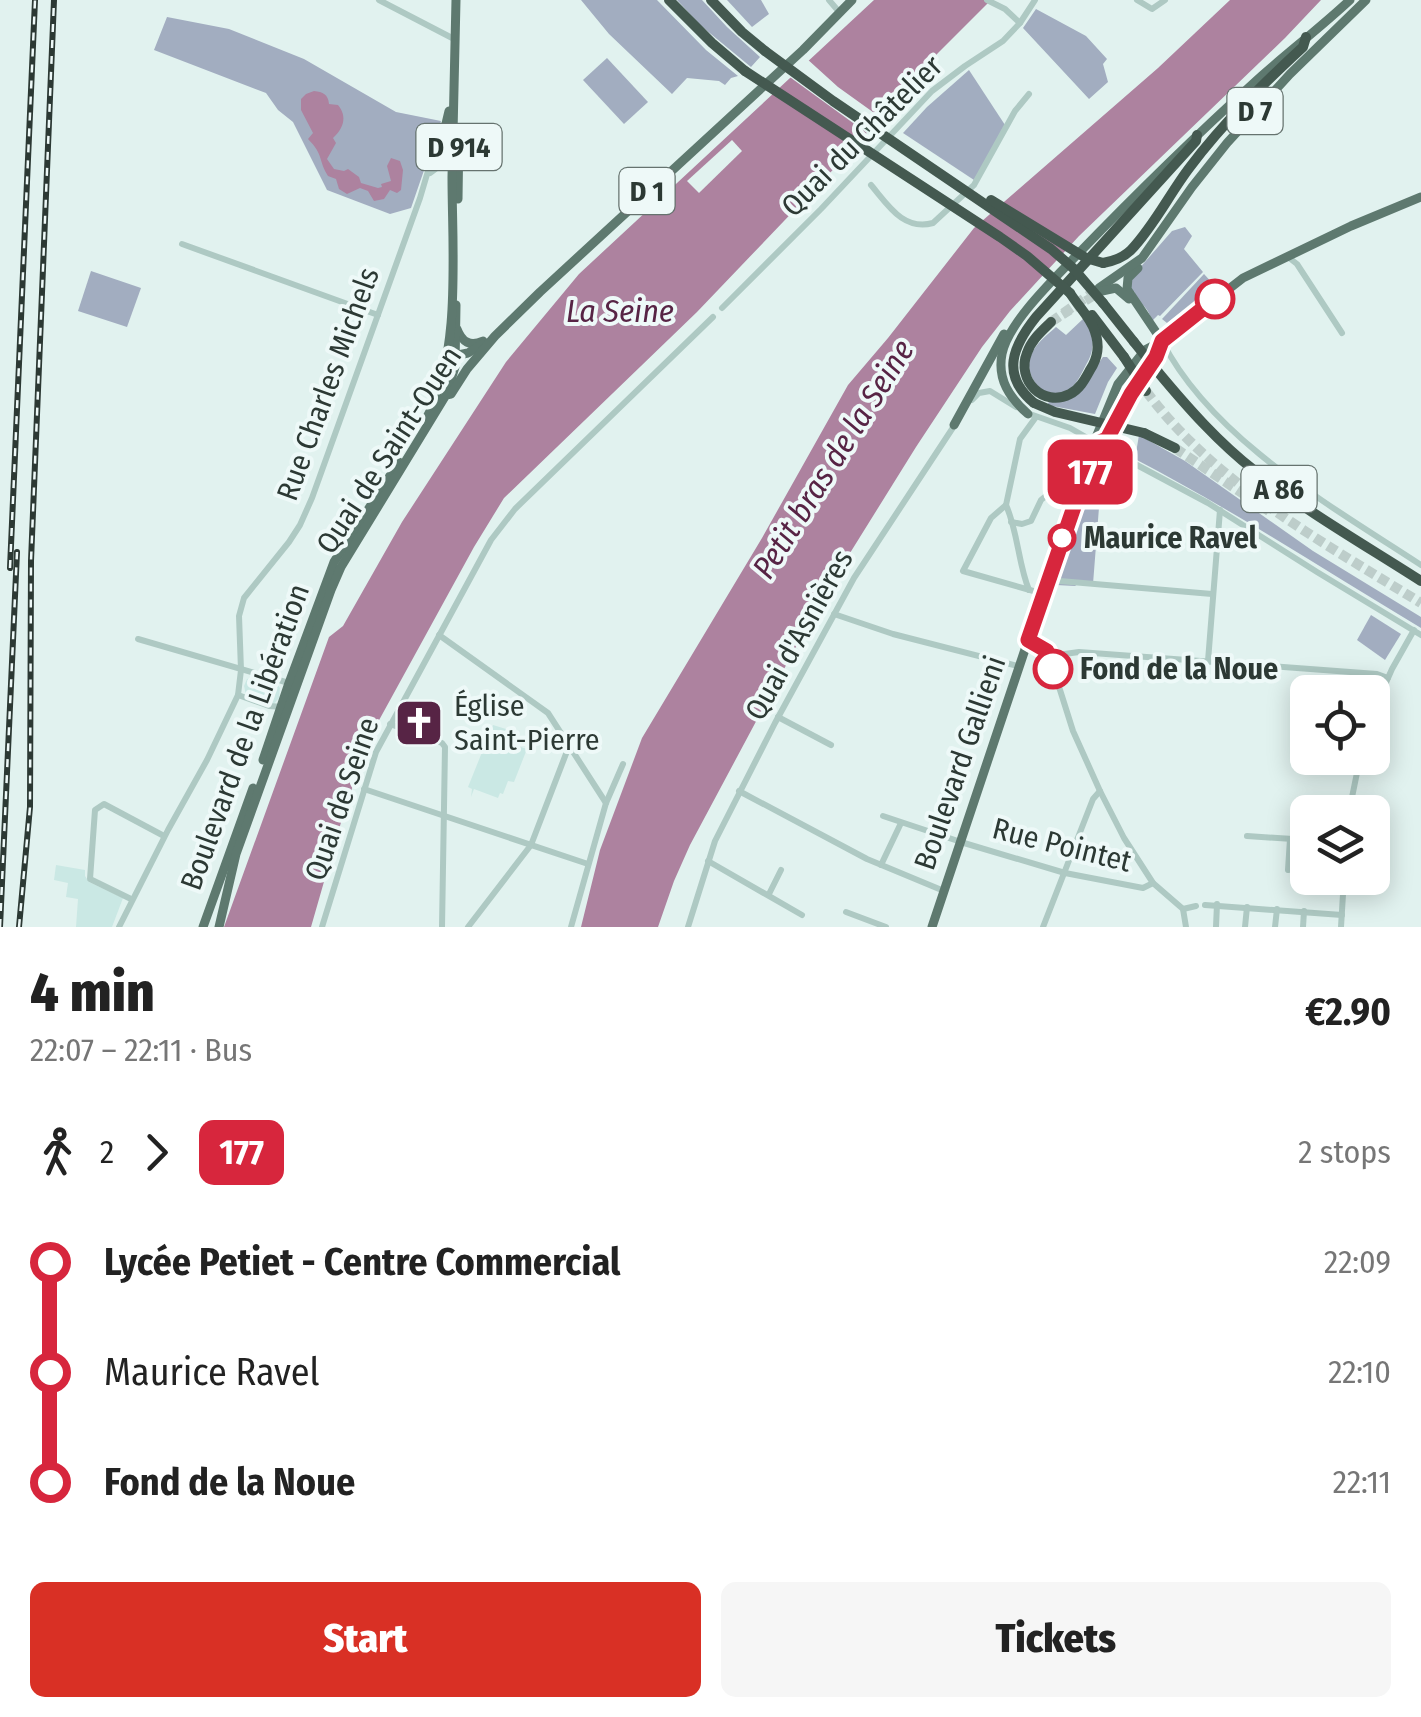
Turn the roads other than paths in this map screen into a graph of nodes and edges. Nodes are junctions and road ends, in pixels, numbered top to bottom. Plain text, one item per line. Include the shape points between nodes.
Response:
1 (379, 0) edge
2 (458, 0) edge
3 (669, 0) edge
4 (711, 0) edge
5 (829, 0) edge
6 (852, 0) edge
7 (987, 0) edge
8 (1035, 0) edge
9 (1137, 0) edge
10 (1165, 0) edge
11 (1350, 0) edge
12 (1366, 0) edge
13 (840, 13) junction
14 (1017, 20) junction
15 (1306, 37) junction
16 (456, 45) junction
17 (1029, 94) dead end
18 (453, 121) junction
19 (444, 132) junction
20 (1198, 135) junction
21 (438, 147) junction
22 (453, 164) junction
23 (429, 174) junction
24 (870, 185) dead end
25 (966, 189) junction
26 (1421, 197) edge
27 (1160, 234) junction
28 (182, 244) dead end
29 (1288, 257) junction
30 (1070, 292) junction
31 (1101, 294) junction
32 (1040, 296) junction
33 (722, 308) dead end
34 (378, 315) junction
35 (713, 317) dead end
36 (1051, 322) dead end
37 (457, 328) junction
38 (1342, 333) dead end
39 (494, 336) junction
40 (1162, 341) junction
41 (451, 361) junction
42 (467, 368) junction
43 (1146, 390) tunnel mouth
44 (446, 395) junction
45 (1033, 411) junction
46 (954, 425) junction
47 (1100, 442) junction
48 (1175, 448) tunnel mouth
49 (398, 463) joint
50 (1076, 501) junction
51 (1006, 505) junction
52 (1220, 510) junction
53 (1012, 522) junction
54 (1421, 565) edge
55 (1048, 580) junction
56 (1421, 581) edge
57 (1029, 590) junction
58 (1044, 594) junction
59 (1212, 594) junction
60 (834, 614) junction
61 (1418, 632) edge
62 (439, 635) junction
63 (138, 640) dead end
64 (1028, 640) junction
65 (1050, 656) junction
66 (1208, 661) junction
67 (1018, 666) junction
68 (241, 670) junction
69 (1380, 675) edge
70 (1390, 675) edge
71 (292, 686) junction
72 (238, 695) junction
73 (279, 709) junction
74 (778, 717) junction
75 (390, 724) junction
76 (831, 744) dead end
77 (570, 745) junction
78 (623, 764) dead end
79 (364, 789) junction
80 (1100, 791) junction
81 (739, 792) junction
82 (606, 803) junction
83 (444, 815) junction
84 (883, 816) dead end
85 (900, 823) junction
86 (164, 836) junction
87 (1248, 836) dead end
88 (1290, 839) joint
89 (960, 842) junction
90 (531, 844) junction
91 (708, 861) junction
92 (588, 864) junction
93 (881, 864) junction
94 (781, 870) dead end
95 (1288, 870) dead end
96 (1065, 872) junction
97 (1153, 883) junction
98 (223, 888) junction
99 (944, 891) junction
100 (769, 894) junction
101 (1343, 895) edge
102 (132, 899) junction
103 (218, 904) junction
104 (1217, 904) junction
105 (1247, 906) junction
106 (1184, 909) junction
107 (1277, 909) junction
108 (846, 912) dead end
109 (1304, 912) junction
110 (802, 915) dead end
111 (1342, 915) junction
112 (220, 922) edge
113 (205, 923) edge
114 (689, 924) edge
115 (1186, 924) edge
116 (119, 927) edge
117 (322, 927) edge
118 (442, 927) edge
119 (468, 927) edge
120 (571, 927) edge
121 (702, 927) edge
122 (886, 927) edge
123 (932, 927) edge
124 (1044, 927) edge
125 (1216, 927) edge
126 (1245, 927) edge
127 (1275, 927) edge
128 (1303, 927) edge
129 (1341, 927) edge

1 - 16 street
2 - 16 main road, D 914
2 - 22 main road, D 914
3 - 30 highway, bridge via 745,71 1000,237
4 - 25 highway, A 86, bridge via 766,51
5 - 13 street
6 - 13 main road, Quai de Saint-Ouen / D 1
7 - 14 street
8 - 14 street, Quai du Châtelier
9 - 10 street via 1152,9
11 - 15 main road
12 - 27 main road, D 7 via 1245,122
13 - 39 main road, Quai de Saint-Ouen / D 1
14 - 33 street, Quai du Châtelier via 1004,41 932,91
15 - 20 main road
15 - 25 highway, bridge via 1207,145 1121,258 1086,258
16 - 18 main road, D 914
16 - 19 main road
17 - 24 street via 971,188 936,222 900,219
18 - 19 street, Rue Charles Michels
18 - 22 main road, D 914
19 - 21 street, Rue Charles Michels
20 - 32 main road
20 - 45 highway via 1022,335 1014,373
21 - 22 street
21 - 23 street, Rue Charles Michels
22 - 23 street
22 - 37 main road, D 914
22 - 41 main road, Quai de Saint-Ouen / D 914
23 - 34 street, Rue Charles Michels
25 - 31 highway, A 86, bridge
26 - 29 main road, Boulevard Gallieni
27 - 31 main road
27 - 40 main road via 1127,284
28 - 34 street
29 - 38 street
29 - 40 main road, Boulevard Gallieni via 1243,278
30 - 36 highway via 1093,326 1097,355 1077,389 1056,398 1031,386 1024,365 1030,346
30 - 43 highway, bridge
31 - 40 main road via 1112,288 1123,293
31 - 56 highway, A 86, bridge via 1200,421 1256,472
32 - 45 main road via 1008,335 1001,361 1005,388
32 - 46 main road via 1002,338
34 - 68 street, Rue Charles Michels via 300,525 244,598
35 - 62 street via 515,509
37 - 39 main road via 470,344
37 - 41 main road, D 914
39 - 41 main road, D 1
39 - 42 main road, Quai de Saint-Ouen / D 1
40 - 47 main road, Boulevard Gallieni
40 - 47 main road, Boulevard Gallieni via 1148,346 1118,384
40 - 54 street via 1206,402 1276,468
41 - 42 main road
41 - 44 main road, D 914
41 - 49 main road, Quai de Saint-Ouen / D 914 via 431,411
42 - 44 main road, Quai de Saint-Ouen
44 - 71 main road, Quai de Saint-Ouen / D 914 via 344,562
45 - 46 street, Quai d'Asnières via 990,391 976,394
45 - 47 street
45 - 48 highway, bridge via 1144,433
45 - 51 street
46 - 60 street, Quai d'Asnières
47 - 50 main road, Boulevard Gallieni
47 - 52 street
49 - 71 main road, Boulevard de la Libération / D 914 via 334,562
50 - 53 street via 1047,495 1031,521
50 - 55 main road, Boulevard Gallieni
51 - 53 street
51 - 57 street via 964,571
52 - 59 street
52 - 61 street
53 - 57 street
55 - 58 main road, Boulevard Gallieni
55 - 59 street
57 - 58 street
58 - 64 main road, Boulevard Gallieni
59 - 66 street
60 - 67 street
60 - 74 street, Quai d'Asnières
61 - 70 street
62 - 75 street, Quai de Seine
62 - 77 street via 548,712
63 - 68 street
64 - 65 street
64 - 67 main road, Boulevard Gallieni
65 - 66 street
65 - 80 street
66 - 69 street
67 - 89 main road, Boulevard Gallieni
68 - 71 street
68 - 72 street, Rue Charles Michels
71 - 73 main road, Boulevard de la Libération / D 914
72 - 73 street
72 - 86 street, Rue Charles Michels
73 - 98 main road, Boulevard de la Libération / D 914
73 - 98 main road, Boulevard de la Libération / D 914
74 - 76 street
74 - 81 street, Quai d'Asnières
75 - 79 street, Quai de Seine
75 - 83 street via 442,743
77 - 82 street
77 - 90 street
78 - 82 street
79 - 83 street
79 - 117 street, Quai de Seine
80 - 96 street
80 - 97 street
81 - 91 street, Quai d'Asnières
81 - 93 street
82 - 92 street
83 - 90 street
83 - 118 street
84 - 85 street
85 - 89 street, Rue Pointet
85 - 93 street
86 - 102 street, Rue Charles Michels
86 - 102 street via 104,804 96,810 90,878
87 - 88 street
88 - 95 street
89 - 96 street, Rue Pointet
89 - 99 main road, Boulevard Gallieni
90 - 92 street
90 - 119 street
91 - 100 street
91 - 114 street, Quai d'Asnières
92 - 120 street
93 - 99 street
94 - 100 street
96 - 97 street, Rue Pointet via 1143,888
96 - 124 street
97 - 106 street
98 - 103 main road, D 914
98 - 112 main road, D 914
98 - 113 main road, Boulevard de la Libération / D 914
99 - 123 main road, Boulevard Gallieni
100 - 110 street
101 - 111 street
102 - 116 street, Rue Charles Michels
103 - 112 main road, D 914
103 - 113 main road, D 914
104 - 105 street
104 - 106 street
104 - 125 street
105 - 107 street
105 - 126 street
106 - 115 street
107 - 109 street
107 - 127 street
108 - 122 street
109 - 111 street
109 - 128 street
111 - 129 street
114 - 121 street

